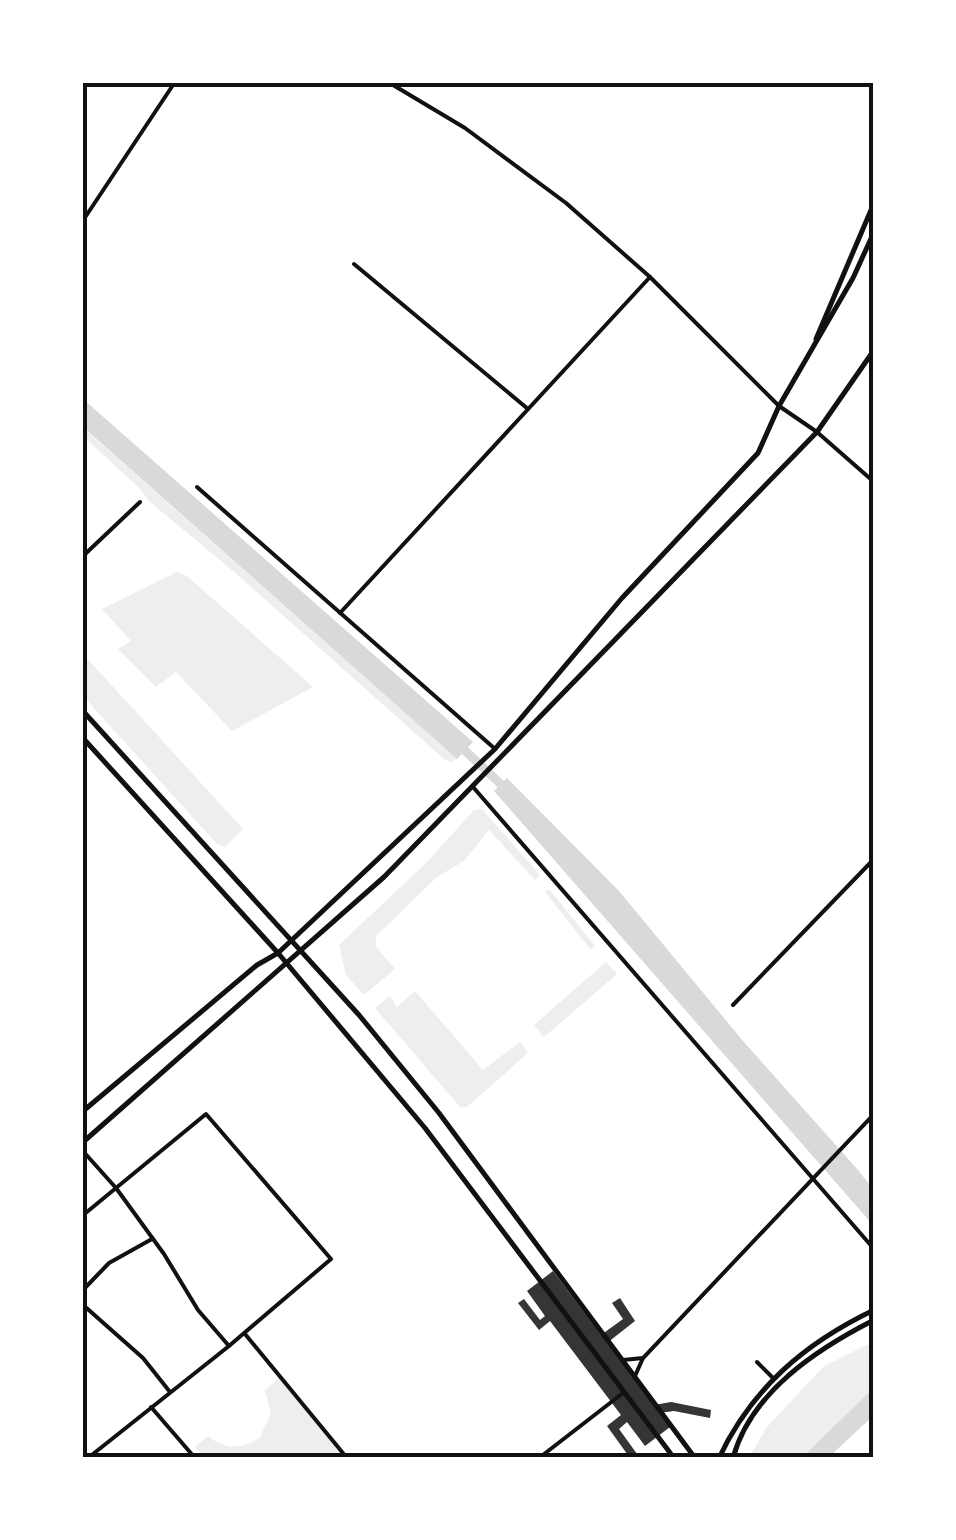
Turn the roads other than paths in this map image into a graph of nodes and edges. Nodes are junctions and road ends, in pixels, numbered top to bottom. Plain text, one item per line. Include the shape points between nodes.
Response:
1 (175, 82) edge
2 (388, 82) edge
3 (874, 204) edge
4 (82, 222) edge
5 (874, 232) edge
6 (354, 264) dead end
7 (650, 277) junction
8 (874, 353) edge
9 (808, 358) junction
10 (779, 406) junction
11 (528, 409) junction
12 (817, 432) junction
13 (874, 482) edge
14 (198, 487) dead end
15 (140, 502) dead end
16 (82, 557) edge
17 (340, 613) junction
18 (82, 710) edge
19 (82, 737) edge
20 (495, 749) junction
21 (473, 786) junction
22 (874, 859) edge
23 (292, 940) junction
24 (303, 950) junction
25 (278, 952) junction
26 (287, 964) junction
27 (733, 1005) dead end
28 (82, 1112) edge
29 (874, 1114) edge
30 (82, 1146) edge
31 (814, 1176) junction
32 (116, 1188) junction
33 (82, 1216) edge
34 (152, 1239) junction
35 (874, 1249) edge
36 (82, 1290) edge
37 (82, 1304) edge
38 (874, 1310) edge
39 (874, 1320) edge
40 (244, 1333) junction
41 (229, 1346) junction
42 (643, 1358) junction
43 (622, 1360) junction
44 (757, 1362) dead end
45 (635, 1376) junction
46 (772, 1378) junction
47 (170, 1392) junction
48 (624, 1392) junction
49 (151, 1407) junction
50 (544, 1456) edge
51 (347, 1457) edge
52 (88, 1458) edge
53 (195, 1458) edge
54 (674, 1458) edge
55 (695, 1458) edge
56 (719, 1458) edge
57 (734, 1458) edge

1 - 4 street
2 - 7 street via 516,163
3 - 9 main road
5 - 9 main road
6 - 11 street
7 - 10 street
7 - 11 street
8 - 12 main road
9 - 10 main road
10 - 12 street
10 - 20 main road via 758,454 622,598
11 - 17 street
12 - 13 street
12 - 21 main road
14 - 17 street
15 - 16 street
17 - 20 street
18 - 23 main road
19 - 25 main road
20 - 23 main road
21 - 24 main road
21 - 31 street
22 - 27 street
23 - 24 main road
23 - 25 main road
24 - 26 main road
24 - 43 main road via 439,1113
25 - 26 main road
25 - 28 main road
26 - 30 main road
26 - 48 main road via 424,1128
29 - 31 street
30 - 32 street
31 - 35 street
31 - 42 street
32 - 33 street
32 - 34 street
32 - 40 street via 206,1114 330,1258
34 - 36 street via 109,1263
34 - 41 street
37 - 47 street
38 - 46 main road via 803,1351
39 - 57 main road via 820,1349 777,1388 759,1407
40 - 41 street
40 - 51 street
41 - 47 street
42 - 43 street
42 - 45 street
43 - 45 main road
44 - 46 street
45 - 55 main road
46 - 56 main road via 740,1417
47 - 49 street
48 - 50 street
48 - 54 main road
49 - 52 street
49 - 53 street

